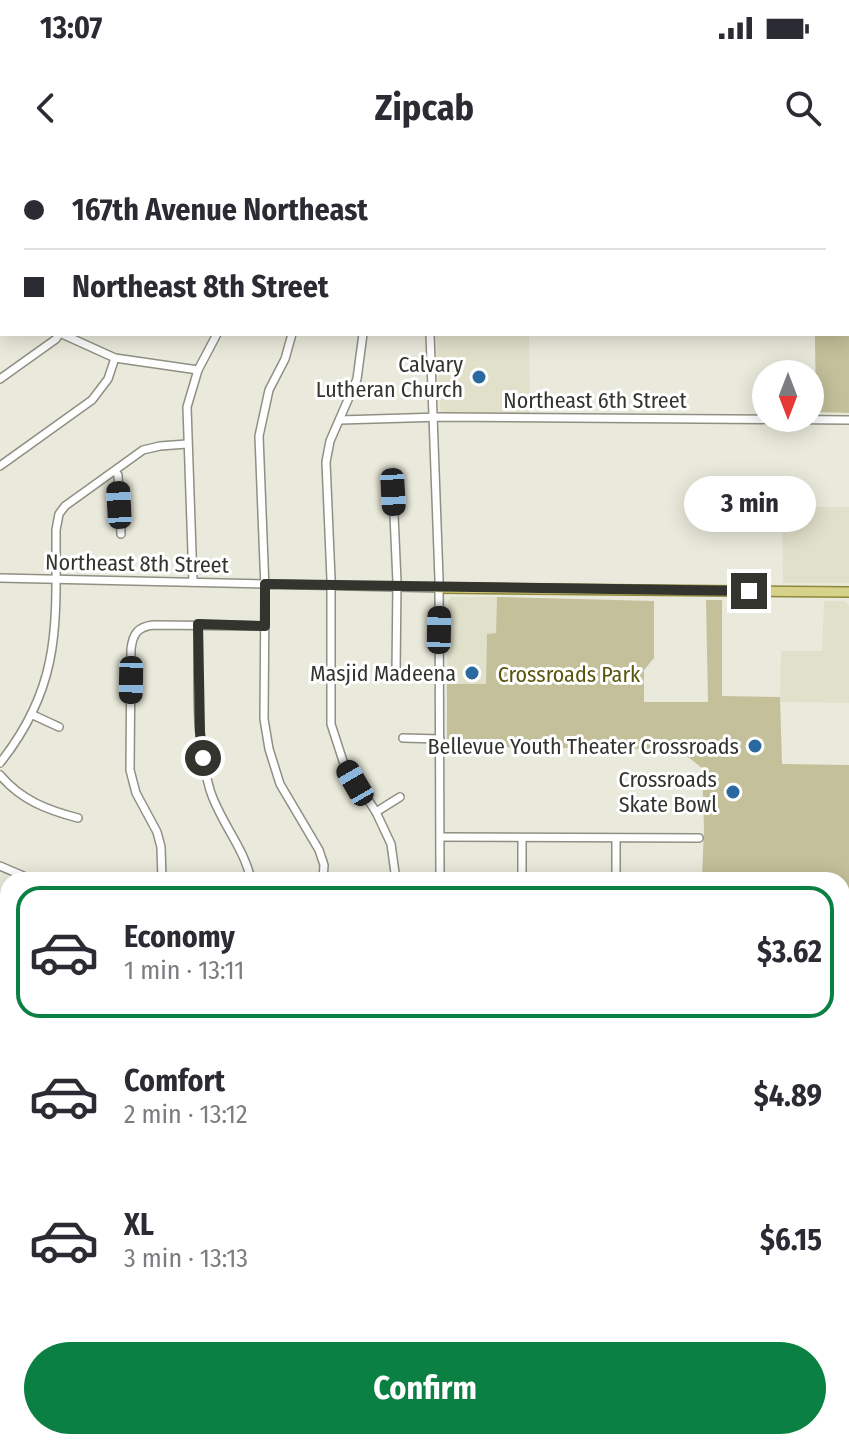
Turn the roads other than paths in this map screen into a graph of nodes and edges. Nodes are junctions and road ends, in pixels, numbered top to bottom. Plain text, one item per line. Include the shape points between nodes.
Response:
1 (59, 336) edge
2 (65, 336) edge
3 (216, 336) edge
4 (291, 336) edge
5 (363, 336) edge
6 (430, 336) edge
7 (115, 358) junction
8 (198, 370) junction
9 (0, 379) edge
10 (433, 417) junction
11 (340, 420) junction
12 (849, 420) edge
13 (187, 444) junction
14 (0, 466) edge
15 (115, 471) junction
16 (393, 492) dead end
17 (121, 534) dead end
18 (0, 578) edge
19 (56, 579) junction
20 (193, 582) junction
21 (265, 584) junction
22 (331, 586) junction
23 (397, 588) junction
24 (439, 588) junction
25 (849, 592) edge
26 (198, 624) junction
27 (265, 626) junction
28 (396, 673) dead end
29 (33, 715) junction
30 (59, 727) dead end
31 (403, 738) dead end
32 (440, 739) junction
33 (0, 763) edge
34 (0, 775) edge
35 (400, 797) dead end
36 (376, 812) junction
37 (78, 818) dead end
38 (441, 837) junction
39 (522, 838) junction
40 (616, 838) junction
41 (699, 838) dead end
42 (162, 872) edge
43 (248, 872) edge
44 (323, 872) edge
45 (395, 872) edge
46 (440, 872) edge
47 (522, 872) edge
48 (616, 872) edge

1 - 9 street
2 - 7 street
3 - 8 street
4 - 21 street via 269,390 259,436
5 - 11 street via 357,379
6 - 10 street
7 - 8 street
7 - 14 street via 92,400
8 - 13 street via 187,407
10 - 11 street, Northeast 6th Street
10 - 12 street, Northeast 6th Street
10 - 24 street
11 - 22 street via 326,462
13 - 15 street via 152,447
13 - 20 street
15 - 17 street
15 - 19 street via 59,514
16 - 23 street
18 - 19 street, Northeast 8th Street
19 - 20 street, Northeast 8th Street
19 - 29 street via 53,656
20 - 21 street, Northeast 8th Street
21 - 22 street, Northeast 8th Street
21 - 27 street
22 - 23 street, Northeast 8th Street
22 - 36 street via 334,738
23 - 24 street, Northeast 8th Street
23 - 28 street
24 - 25 main road, Northeast 8th Street
24 - 32 street
26 - 27 street
26 - 42 street via 139,628 132,640 131,777 161,847
26 - 43 street via 203,758 216,806
27 - 44 street via 264,719 269,749 280,784 322,858
29 - 30 street
29 - 33 street
31 - 32 street
32 - 38 street
34 - 37 street via 31,801
35 - 36 street
36 - 45 street via 391,844
38 - 39 street
38 - 46 street
39 - 40 street
39 - 47 street
40 - 41 street
40 - 48 street

